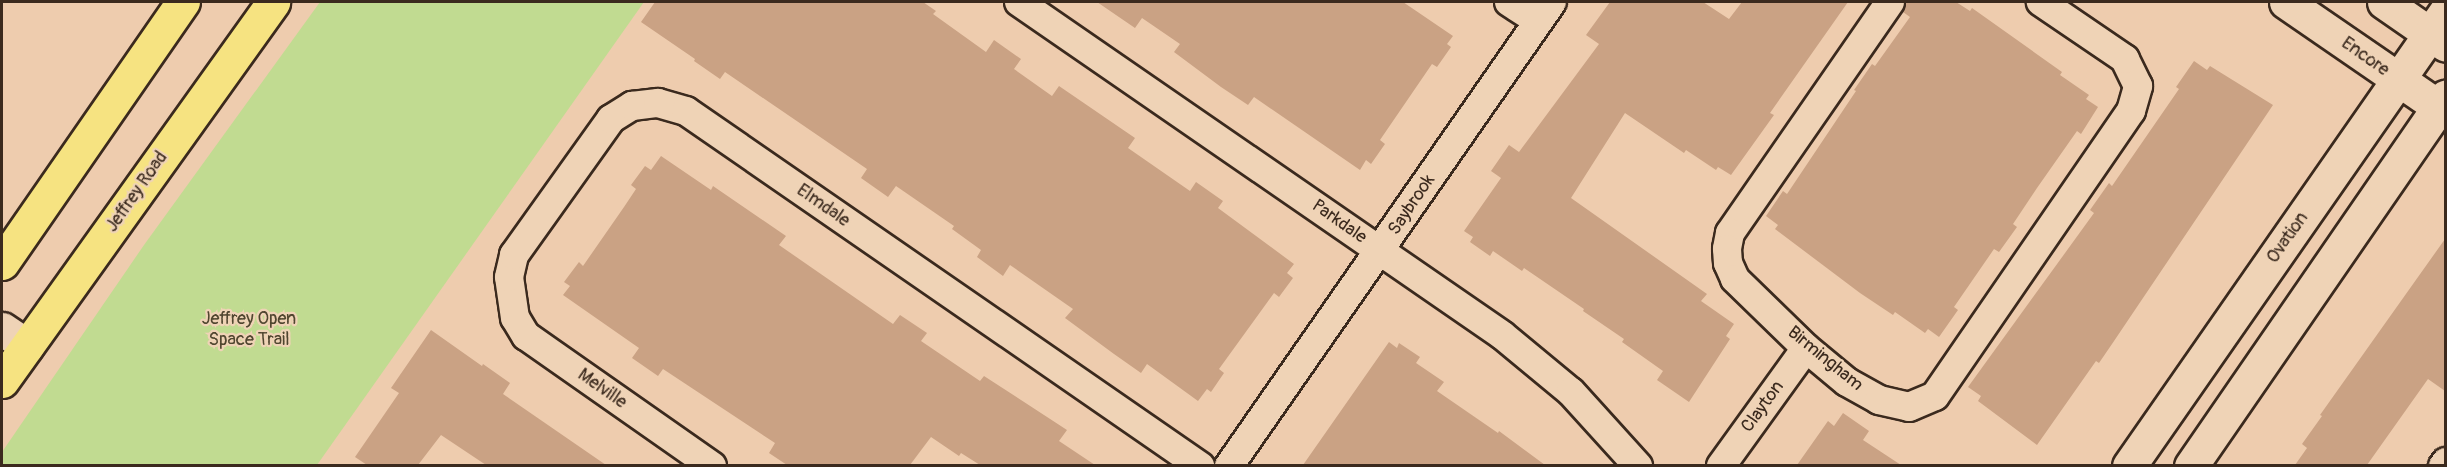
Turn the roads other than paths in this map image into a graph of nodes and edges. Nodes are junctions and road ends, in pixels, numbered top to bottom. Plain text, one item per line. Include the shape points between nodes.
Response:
1 (183, 2) edge
2 (273, 2) edge
3 (1019, 2) edge
4 (1509, 2) edge
5 (1890, 2) edge
6 (2041, 2) edge
7 (2286, 2) edge
8 (2384, 2) edge
9 (1545, 11) edge
10 (2440, 30) edge
11 (2398, 80) junction
12 (2443, 105) edge
13 (1380, 251) junction
14 (2, 263) edge
15 (511, 298) joint
16 (14, 338) edge
17 (1806, 348) junction
18 (2, 381) edge
19 (712, 465) edge
20 (1200, 465) edge
21 (1228, 465) edge
22 (1638, 465) edge
23 (1721, 465) edge
24 (2129, 465) edge
25 (2191, 465) edge

1 - 14 main road
2 - 16 main road, Jeffrey Road
3 - 13 street, Parkdale
4 - 9 street
5 - 17 street, Birmingham via 1730,233 1728,263 1735,279
6 - 17 street, Birmingham via 2125,59 2138,86 2131,111 1935,396 1909,407 1880,400 1847,381
7 - 11 street, Encore
8 - 10 street
9 - 13 street, Saybrook
10 - 11 street, Ovation
11 - 12 street, Encore
11 - 24 street, Ovation
12 - 25 street
13 - 21 street, Saybrook
13 - 22 street, Parkdale via 1539,363 1594,415
15 - 19 street, Melville via 515,318 526,336
15 - 20 street, Elmdale via 509,277 514,255 611,119 632,106 658,103 686,111
16 - 18 main road, Jeffrey Road
17 - 23 street, Clayton

